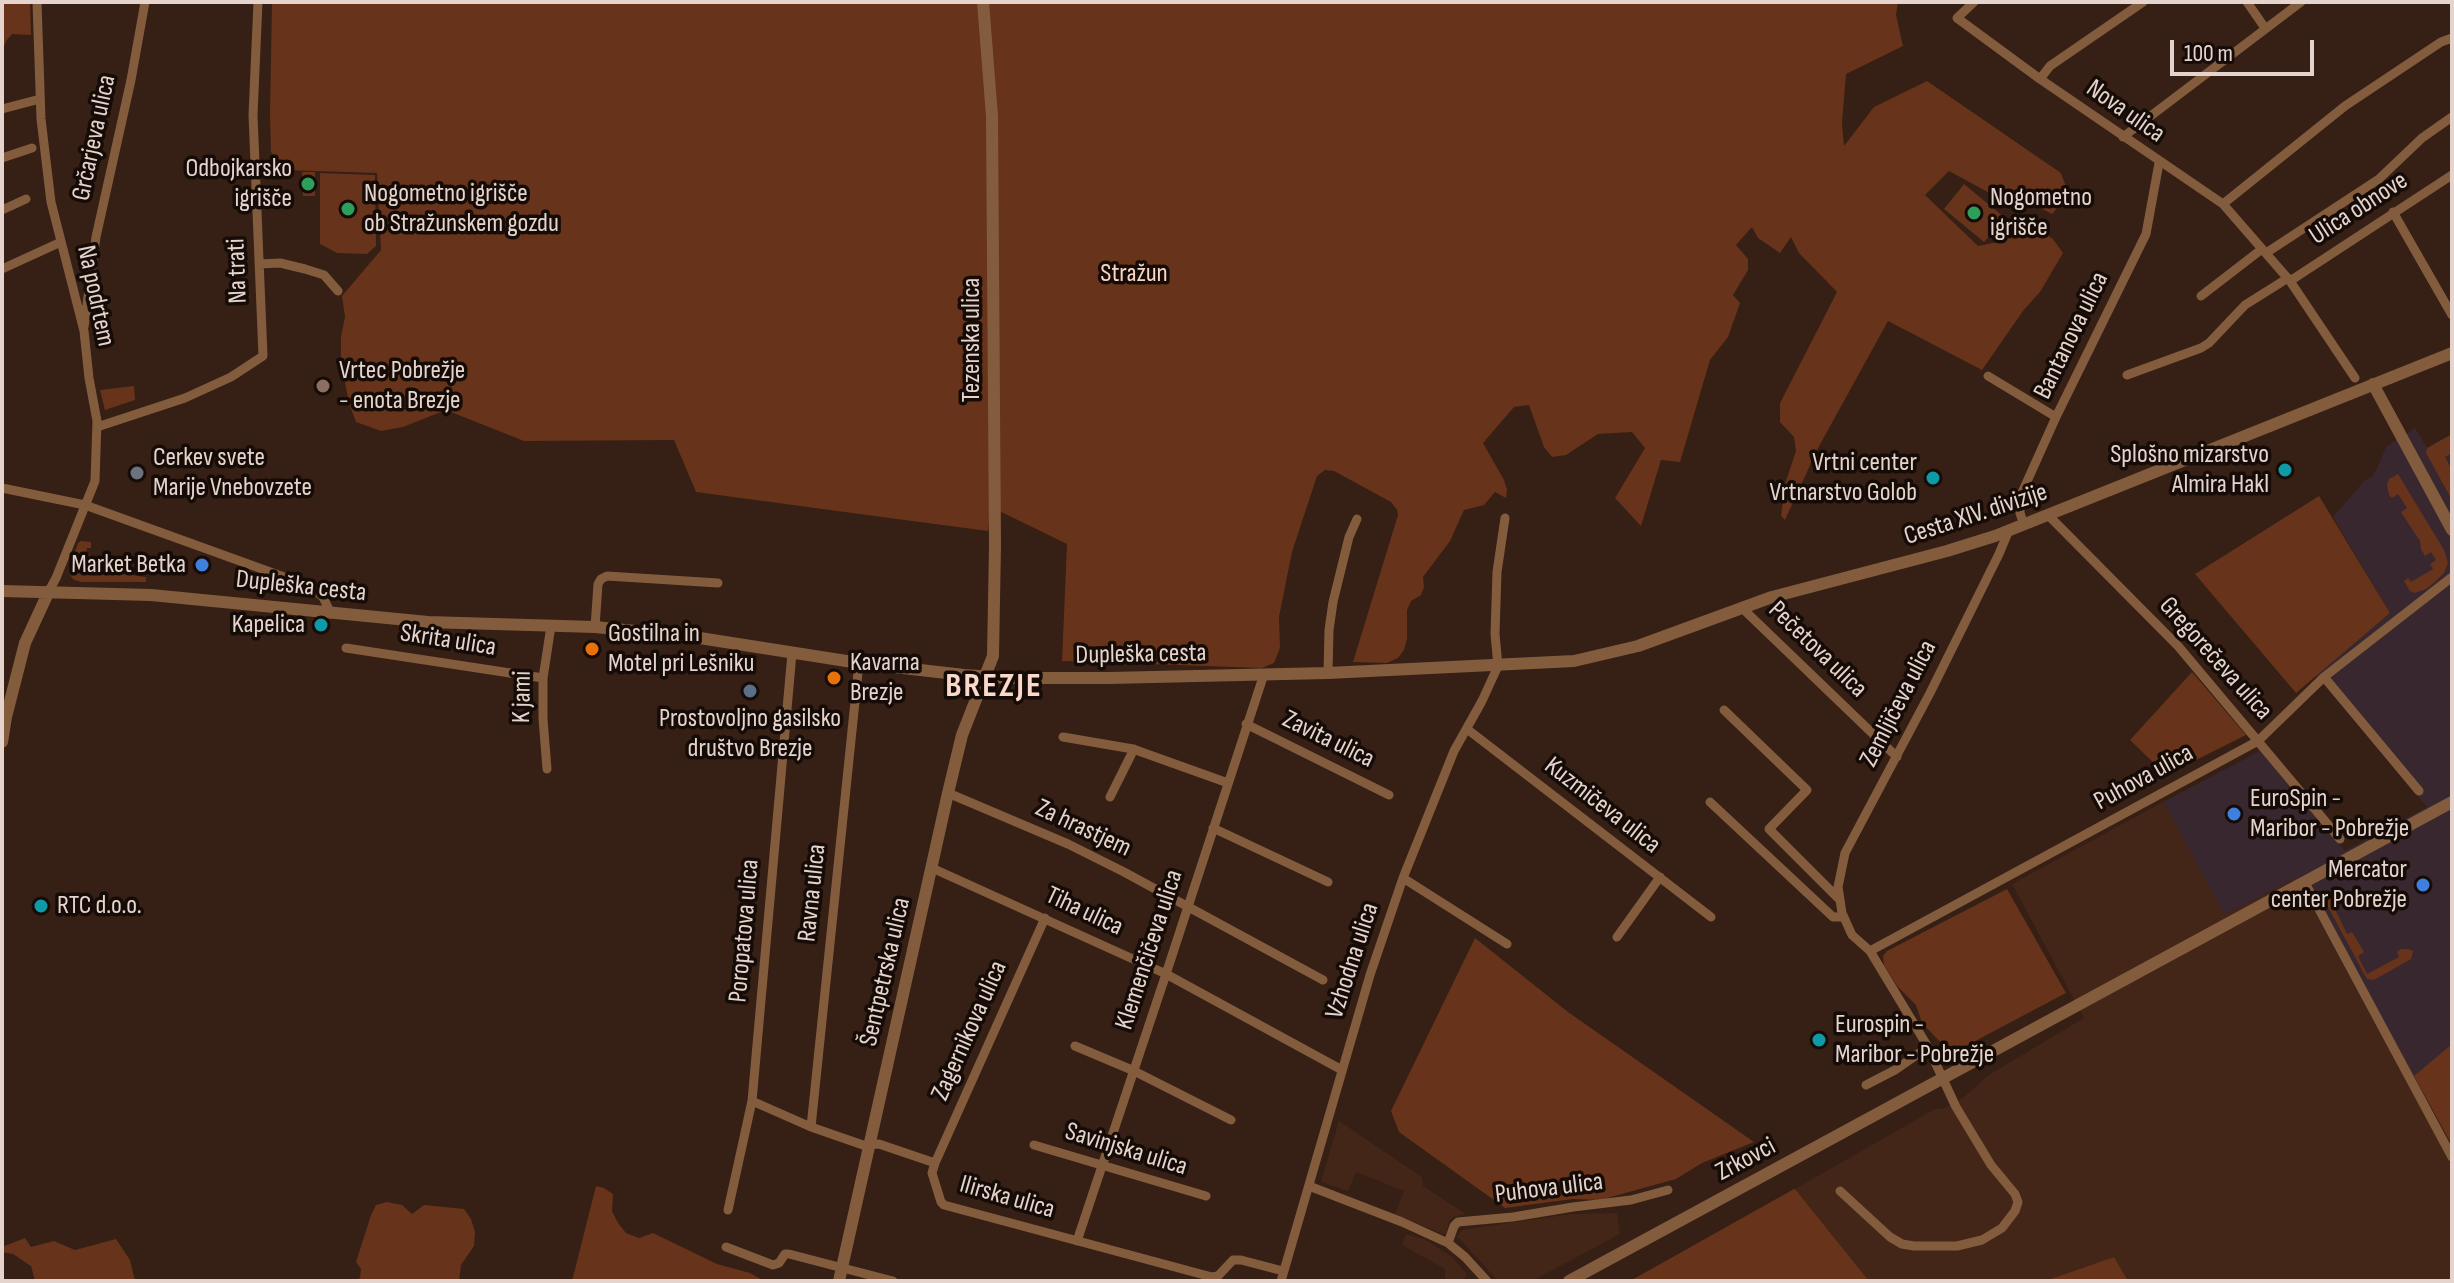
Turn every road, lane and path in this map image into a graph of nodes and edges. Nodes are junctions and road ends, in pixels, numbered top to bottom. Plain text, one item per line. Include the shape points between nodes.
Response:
1 (37, 2) edge
2 (145, 2) edge
3 (258, 2) edge
4 (983, 2) edge
5 (1974, 2) edge
6 (2143, 2) edge
7 (2247, 2) edge
8 (2301, 2) edge
9 (2265, 28) junction
10 (2452, 38) edge
11 (2040, 79) junction
12 (40, 99) junction
13 (2, 109) edge
14 (2452, 117) edge
15 (2123, 137) junction
16 (32, 148) dead end
17 (2, 158) edge
18 (2159, 163) junction
19 (2452, 175) edge
20 (26, 199) dead end
21 (2223, 204) junction
22 (2, 210) edge
23 (2393, 212) junction
24 (61, 242) junction
25 (2264, 251) junction
26 (260, 264) junction
27 (2, 269) edge
28 (2289, 279) junction
29 (338, 291) dead end
30 (2201, 296) dead end
31 (2452, 315) edge
32 (84, 331) junction
33 (2452, 353) edge
34 (2127, 375) dead end
35 (1988, 376) dead end
36 (2355, 378) dead end
37 (2373, 384) junction
38 (2056, 417) junction
39 (97, 427) junction
40 (2, 488) edge
41 (85, 505) junction
42 (2049, 516) junction
43 (1505, 518) dead end
44 (1357, 519) dead end
45 (2024, 525) junction
46 (2009, 530) junction
47 (2452, 530) edge
48 (2452, 577) edge
49 (718, 583) dead end
50 (2, 591) edge
51 (49, 591) junction
52 (1741, 607) junction
53 (331, 614) junction
54 (551, 626) junction
55 (595, 627) junction
56 (346, 648) dead end
57 (792, 653) junction
58 (859, 663) junction
59 (1498, 666) junction
60 (1328, 673) junction
61 (1264, 674) junction
62 (986, 676) junction
63 (2324, 677) junction
64 (543, 678) junction
65 (1724, 710) dead end
66 (1246, 724) junction
67 (1467, 729) junction
68 (1063, 737) dead end
69 (2258, 741) junction
70 (2, 742) edge
71 (1134, 749) junction
72 (1897, 757) junction
73 (547, 769) dead end
74 (1228, 783) junction
75 (2419, 791) dead end
76 (948, 793) junction
77 (1389, 795) dead end
78 (1110, 797) dead end
79 (1710, 802) dead end
80 (2452, 802) edge
81 (1213, 828) junction
82 (2340, 839) dead end
83 (932, 868) junction
84 (1660, 877) junction
85 (1403, 878) junction
86 (1328, 882) dead end
87 (2305, 883) junction
88 (1839, 899) junction
89 (1188, 906) junction
90 (1711, 917) dead end
91 (1844, 917) junction
92 (1045, 918) junction
93 (1617, 937) dead end
94 (1507, 944) dead end
95 (1870, 951) junction
96 (1166, 974) junction
97 (1323, 980) dead end
98 (1075, 1046) dead end
99 (1928, 1047) junction
100 (1132, 1070) junction
101 (1342, 1070) junction
102 (1944, 1079) junction
103 (1866, 1085) dead end
104 (752, 1101) junction
105 (1231, 1120) dead end
106 (811, 1127) junction
107 (870, 1145) junction
108 (1034, 1145) dead end
109 (2452, 1157) edge
110 (935, 1163) junction
111 (1101, 1165) junction
112 (1309, 1186) junction
113 (1668, 1190) dead end
114 (1840, 1191) dead end
115 (1206, 1196) dead end
116 (728, 1210) dead end
117 (1077, 1241) junction
118 (1448, 1243) junction
119 (726, 1247) dead end
120 (841, 1274) edge
121 (1282, 1276) edge
122 (893, 1281) edge
123 (1487, 1281) edge
124 (1569, 1281) edge

1 - 12 street, Na podrtem
2 - 32 street, Grčarjeva ulica via 96,237
3 - 26 street, Na trati via 253,115
4 - 62 street, Tezenska ulica via 992,116 994,417 993,656
5 - 11 street, Nova ulica via 1957,18
6 - 11 street via 2050,66
7 - 9 street
8 - 9 street
9 - 15 street
10 - 21 street via 2345,106
11 - 15 street, Nova ulica
12 - 13 street
12 - 24 street, Na podrtem via 51,202
14 - 25 street via 2379,179
15 - 18 street, Nova ulica
16 - 17 street
18 - 21 street, Nova ulica
18 - 38 street, Bantanova ulica via 2146,234
19 - 23 street, Ulica obnove
20 - 22 street
21 - 25 street, Nova ulica
23 - 28 street, Ulica obnove
23 - 31 street
24 - 27 street
24 - 32 street, Na podrtem
25 - 28 street, Nova ulica
25 - 30 street
26 - 29 street via 280,263 324,275
26 - 39 street, Na trati via 263,356 185,398
28 - 34 street, Ulica obnove via 2235,312 2201,348
28 - 36 street, Nova ulica
32 - 39 street, Na podrtem
33 - 37 street, Cesta XIV. divizije
35 - 38 street
37 - 42 street, Cesta XIV. divizije
37 - 47 street
38 - 45 street, Bantanova ulica via 2020,497
39 - 41 street, Na podrtem via 95,481
40 - 41 street
41 - 51 street, Na podrtem
41 - 53 street via 309,586 323,597
42 - 45 street, Cesta XIV. divizije
42 - 69 street, Gregorečeva ulica via 2178,646
43 - 59 street via 1497,572
44 - 60 street via 1333,602
45 - 46 street, Cesta XIV. divizije
46 - 52 street, Cesta XIV. divizije
46 - 72 street, Zemljičeva ulica
48 - 63 street, Puhova ulica
49 - 55 street via 607,576 598,584
50 - 51 street, Dupleška cesta
51 - 53 street, Dupleška cesta via 205,599
51 - 70 street via 25,643
52 - 59 street, Cesta XIV. divizije via 1609,655
52 - 72 street, Pečetova ulica
53 - 54 street, Dupleška cesta
54 - 55 street, Dupleška cesta
54 - 64 street, K jami
55 - 57 street, Dupleška cesta
56 - 64 street, Skrita ulica
57 - 58 street, Dupleška cesta
57 - 104 street, Poropatova ulica
58 - 62 street, Dupleška cesta
58 - 106 street, Ravna ulica
59 - 60 street, Dupleška cesta
59 - 67 street, Vzhodna ulica
60 - 61 street, Dupleška cesta
61 - 62 street, Dupleška cesta
61 - 66 street, Klemenčičeva ulica
62 - 76 street, Šentpetrska ulica via 962,735
63 - 69 street, Puhova ulica
63 - 75 street
64 - 73 street, K jami
65 - 88 street, Zemljičeva ulica via 1807,790 1769,829
66 - 74 street, Klemenčičeva ulica
66 - 77 street, Zavita ulica
67 - 84 street, Kuzmičeva ulica
67 - 85 street, Vzhodna ulica
68 - 71 street
69 - 82 street, Gregorečeva ulica
69 - 95 street, Puhova ulica
71 - 74 street
71 - 78 street
72 - 88 street, Zemljičeva ulica via 1845,853
74 - 81 street, Klemenčičeva ulica
76 - 83 street, Šentpetrska ulica
76 - 89 street, Za hrastjem via 1068,844
79 - 91 street, Zemljičeva ulica via 1833,917
80 - 87 street
81 - 86 street
81 - 89 street, Klemenčičeva ulica
83 - 92 street, Tiha ulica
83 - 107 street, Šentpetrska ulica
84 - 90 street, Kuzmičeva ulica
84 - 93 street
85 - 94 street
85 - 101 street, Vzhodna ulica
87 - 102 street
87 - 109 street
88 - 91 street, Zemljičeva ulica
89 - 96 street, Klemenčičeva ulica
89 - 97 street, Za hrastjem
91 - 95 street, Zemljičeva ulica via 1852,935
92 - 96 street, Tiha ulica
92 - 110 street, Zagernikova ulica
95 - 99 street, Zemljičeva ulica
96 - 100 street, Klemenčičeva ulica
96 - 101 street, Tiha ulica
98 - 100 street
99 - 102 street, Zemljičeva ulica
99 - 103 street
100 - 105 street
100 - 111 street, Klemenčičeva ulica
101 - 112 street, Vzhodna ulica
102 - 114 street, Zemljičeva ulica via 1991,1165 2015,1194 2018,1202 2008,1221 1969,1244 1902,1244
102 - 124 street, Zrkovci
104 - 106 street, Ilirska ulica
104 - 116 street, Poropatova ulica
106 - 107 street, Ilirska ulica
107 - 110 street, Ilirska ulica
107 - 120 street, Šentpetrska ulica
108 - 111 street, Savinjska ulica
110 - 117 street, Ilirska ulica via 932,1173 944,1205
111 - 115 street, Savinjska ulica
111 - 117 street, Klemenčičeva ulica
112 - 118 street
112 - 121 street, Vzhodna ulica
113 - 118 street, Puhova ulica via 1631,1200 1458,1222
117 - 121 street, Ilirska ulica via 1212,1277 1233,1260
118 - 123 street
119 - 120 street via 773,1265 789,1254
120 - 122 street

